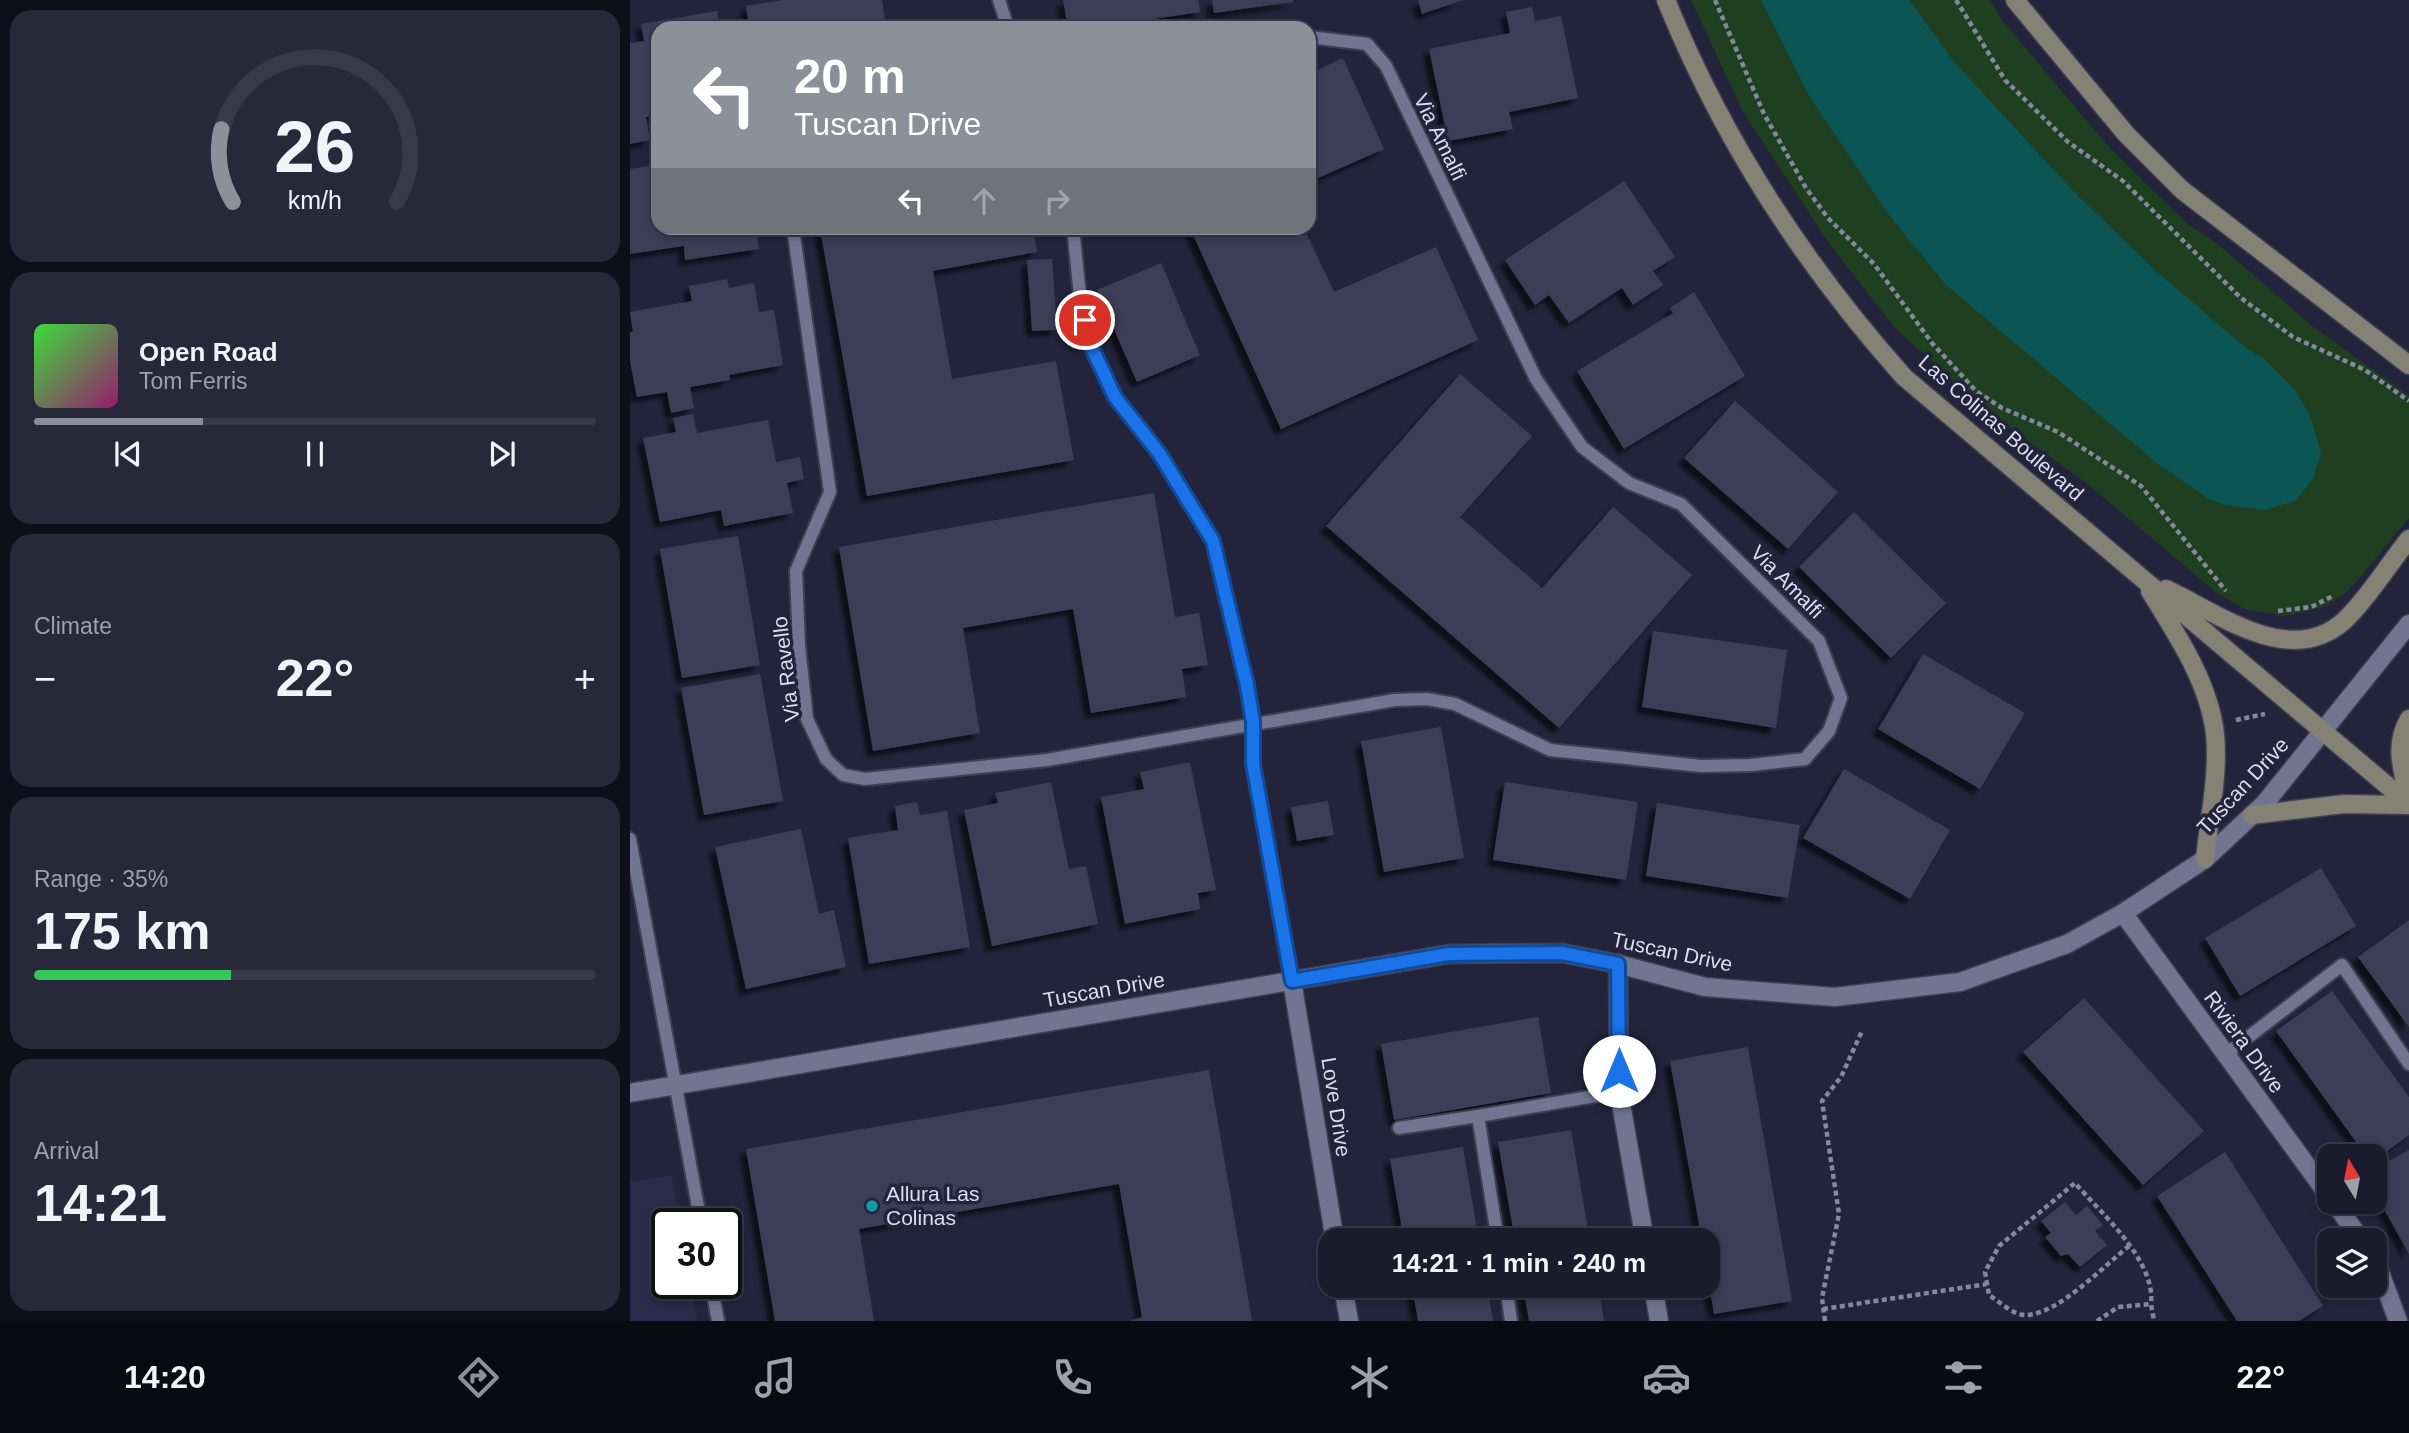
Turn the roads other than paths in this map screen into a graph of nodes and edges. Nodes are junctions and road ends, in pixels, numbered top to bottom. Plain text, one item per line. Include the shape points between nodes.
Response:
1 (999, 0) edge
2 (1666, 0) edge
3 (2015, 0) edge
4 (1006, 21) edge
5 (1316, 38) edge
6 (794, 235) edge
7 (1074, 235) edge
8 (2409, 367) edge
9 (2409, 539) edge
10 (2141, 577) junction
11 (2409, 624) edge
12 (2409, 719) edge
13 (1253, 722) junction
14 (2325, 731) junction
15 (2409, 803) edge
16 (2252, 815) junction
17 (630, 839) edge
18 (2205, 859) junction
19 (2123, 913) junction
20 (1618, 964) junction
21 (1292, 981) junction
22 (2225, 1055) junction
23 (2409, 1064) edge
24 (678, 1084) junction
25 (1619, 1092) junction
26 (630, 1093) edge
27 (1478, 1116) junction
28 (1399, 1128) dead end
29 (2317, 1180) edge
30 (699, 1208) edge
31 (1333, 1228) edge
32 (1496, 1228) edge
33 (1643, 1228) edge
34 (2387, 1291) edge
35 (1345, 1298) edge
36 (1508, 1298) edge
37 (1655, 1298) edge
38 (714, 1299) edge
39 (718, 1321) edge
40 (1349, 1321) edge
41 (1511, 1321) edge
42 (1659, 1321) edge
43 (2398, 1321) edge

1 - 4 lane
2 - 10 main road, Las Colinas Boulevard via 1686,50 1730,134 1856,323 1904,377
3 - 8 main road via 2152,162
5 - 13 lane, Via Amalfi via 1367,44 1386,66 1536,379 1582,447 1629,482 1681,503 1819,641 1841,698 1829,731 1805,759 1751,765 1701,766 1550,750 1455,704 1427,699
6 - 13 lane, Via Ravello via 830,492 796,571 807,719 826,759 843,775 865,779 1047,760
7 - 13 lane via 1090,344 1115,397 1159,453 1213,541
9 - 10 main road via 2345,620 2322,634 2293,640 2265,637 2240,627
10 - 14 main road, Las Colinas Boulevard
10 - 18 main road via 2178,635 2211,713 2216,755
11 - 14 street, Tuscan Drive
12 - 15 main road via 2398,750
13 - 21 lane via 1253,764
14 - 15 main road, Las Colinas Boulevard
14 - 16 street, Tuscan Drive
15 - 16 main road via 2344,804
16 - 18 street, Tuscan Drive
17 - 24 lane
18 - 19 street, Tuscan Drive
19 - 20 street, Tuscan Drive via 2067,944 1960,982 1835,997 1705,987
19 - 22 street, Riviera Drive
20 - 21 street, Tuscan Drive via 1562,953 1449,954
20 - 25 street
21 - 24 street, Tuscan Drive
21 - 31 street, Love Drive
22 - 23 lane via 2342,965
22 - 29 street, Riviera Drive
24 - 26 street, Tuscan Drive
24 - 30 lane
25 - 27 lane
25 - 33 street
27 - 28 lane
27 - 32 lane
34 - 43 street
35 - 40 street
36 - 41 lane
37 - 42 street
38 - 39 lane

